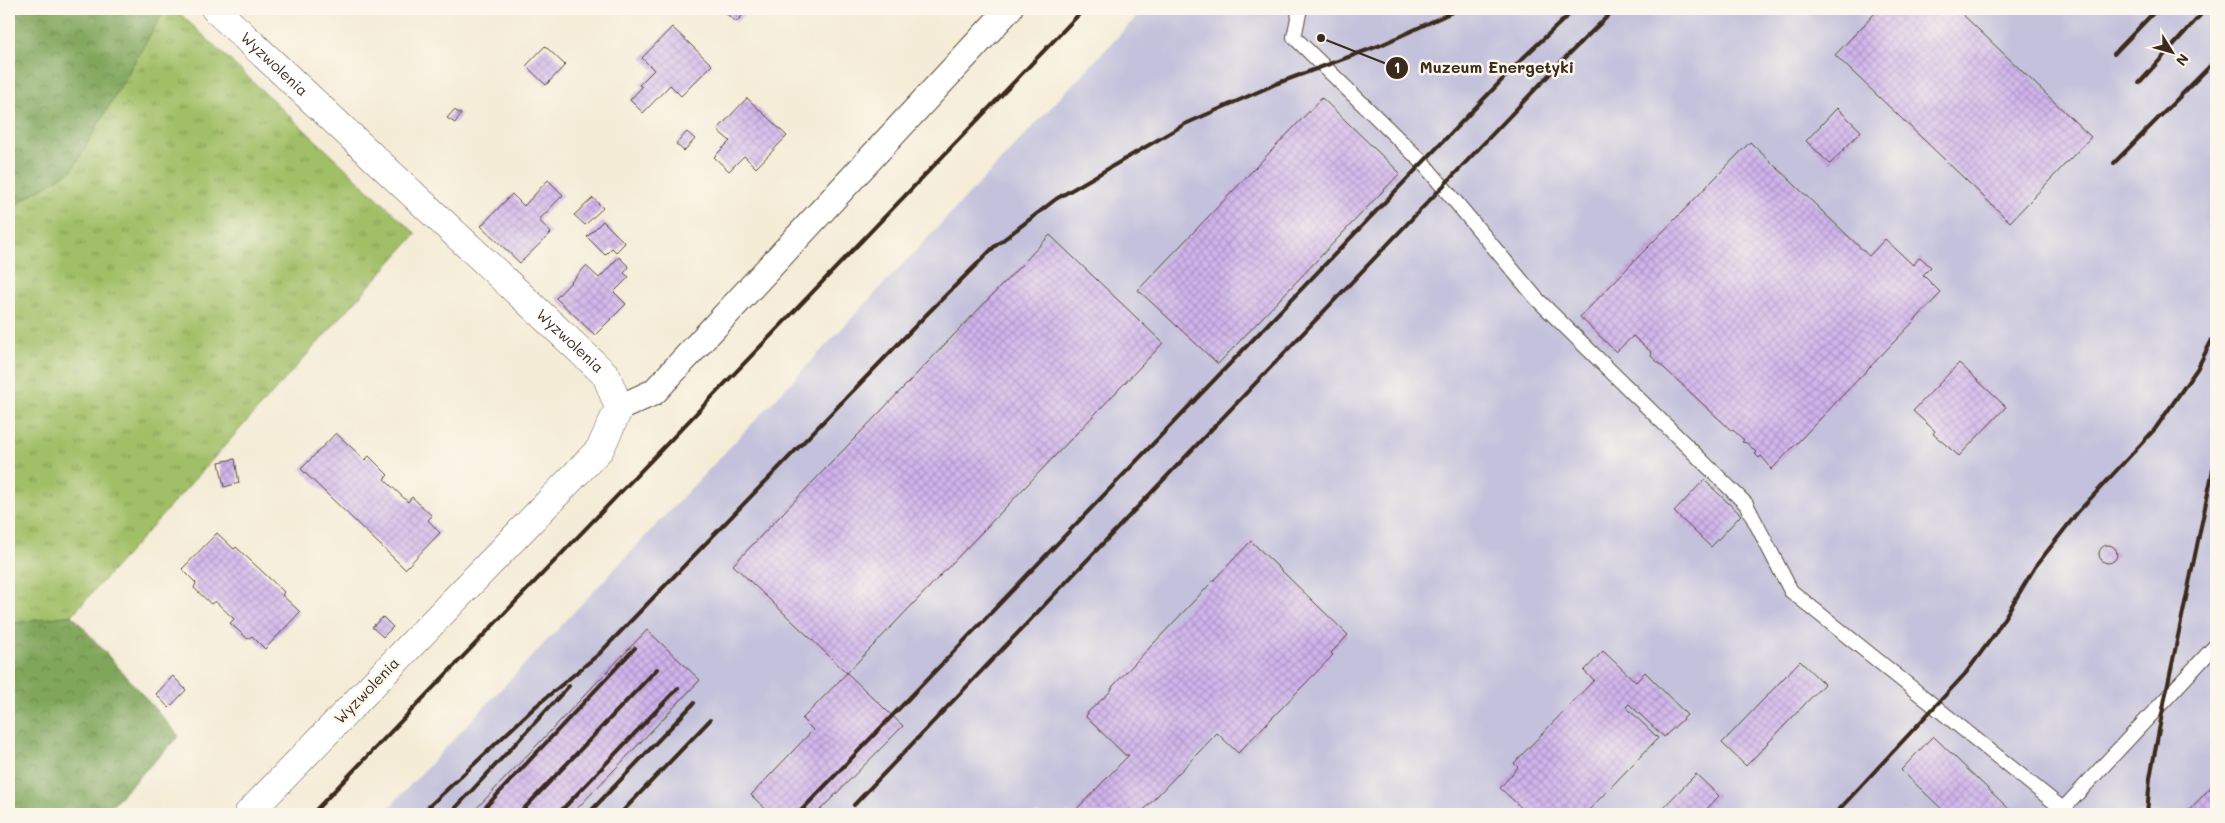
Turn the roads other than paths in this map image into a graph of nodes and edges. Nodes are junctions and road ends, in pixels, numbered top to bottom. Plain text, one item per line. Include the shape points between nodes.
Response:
1 (215, 9) edge
2 (1009, 9) edge
3 (1300, 9) edge
4 (619, 408) junction
5 (2216, 645) edge
6 (2066, 811) edge
7 (248, 814) edge

1 - 4 street, Wyzwolenia via 606,375
2 - 4 street via 654,392
3 - 6 lane via 1294,36 1423,163 1537,299 1746,504 1791,591
4 - 7 street, Wyzwolenia via 600,449
5 - 6 lane

